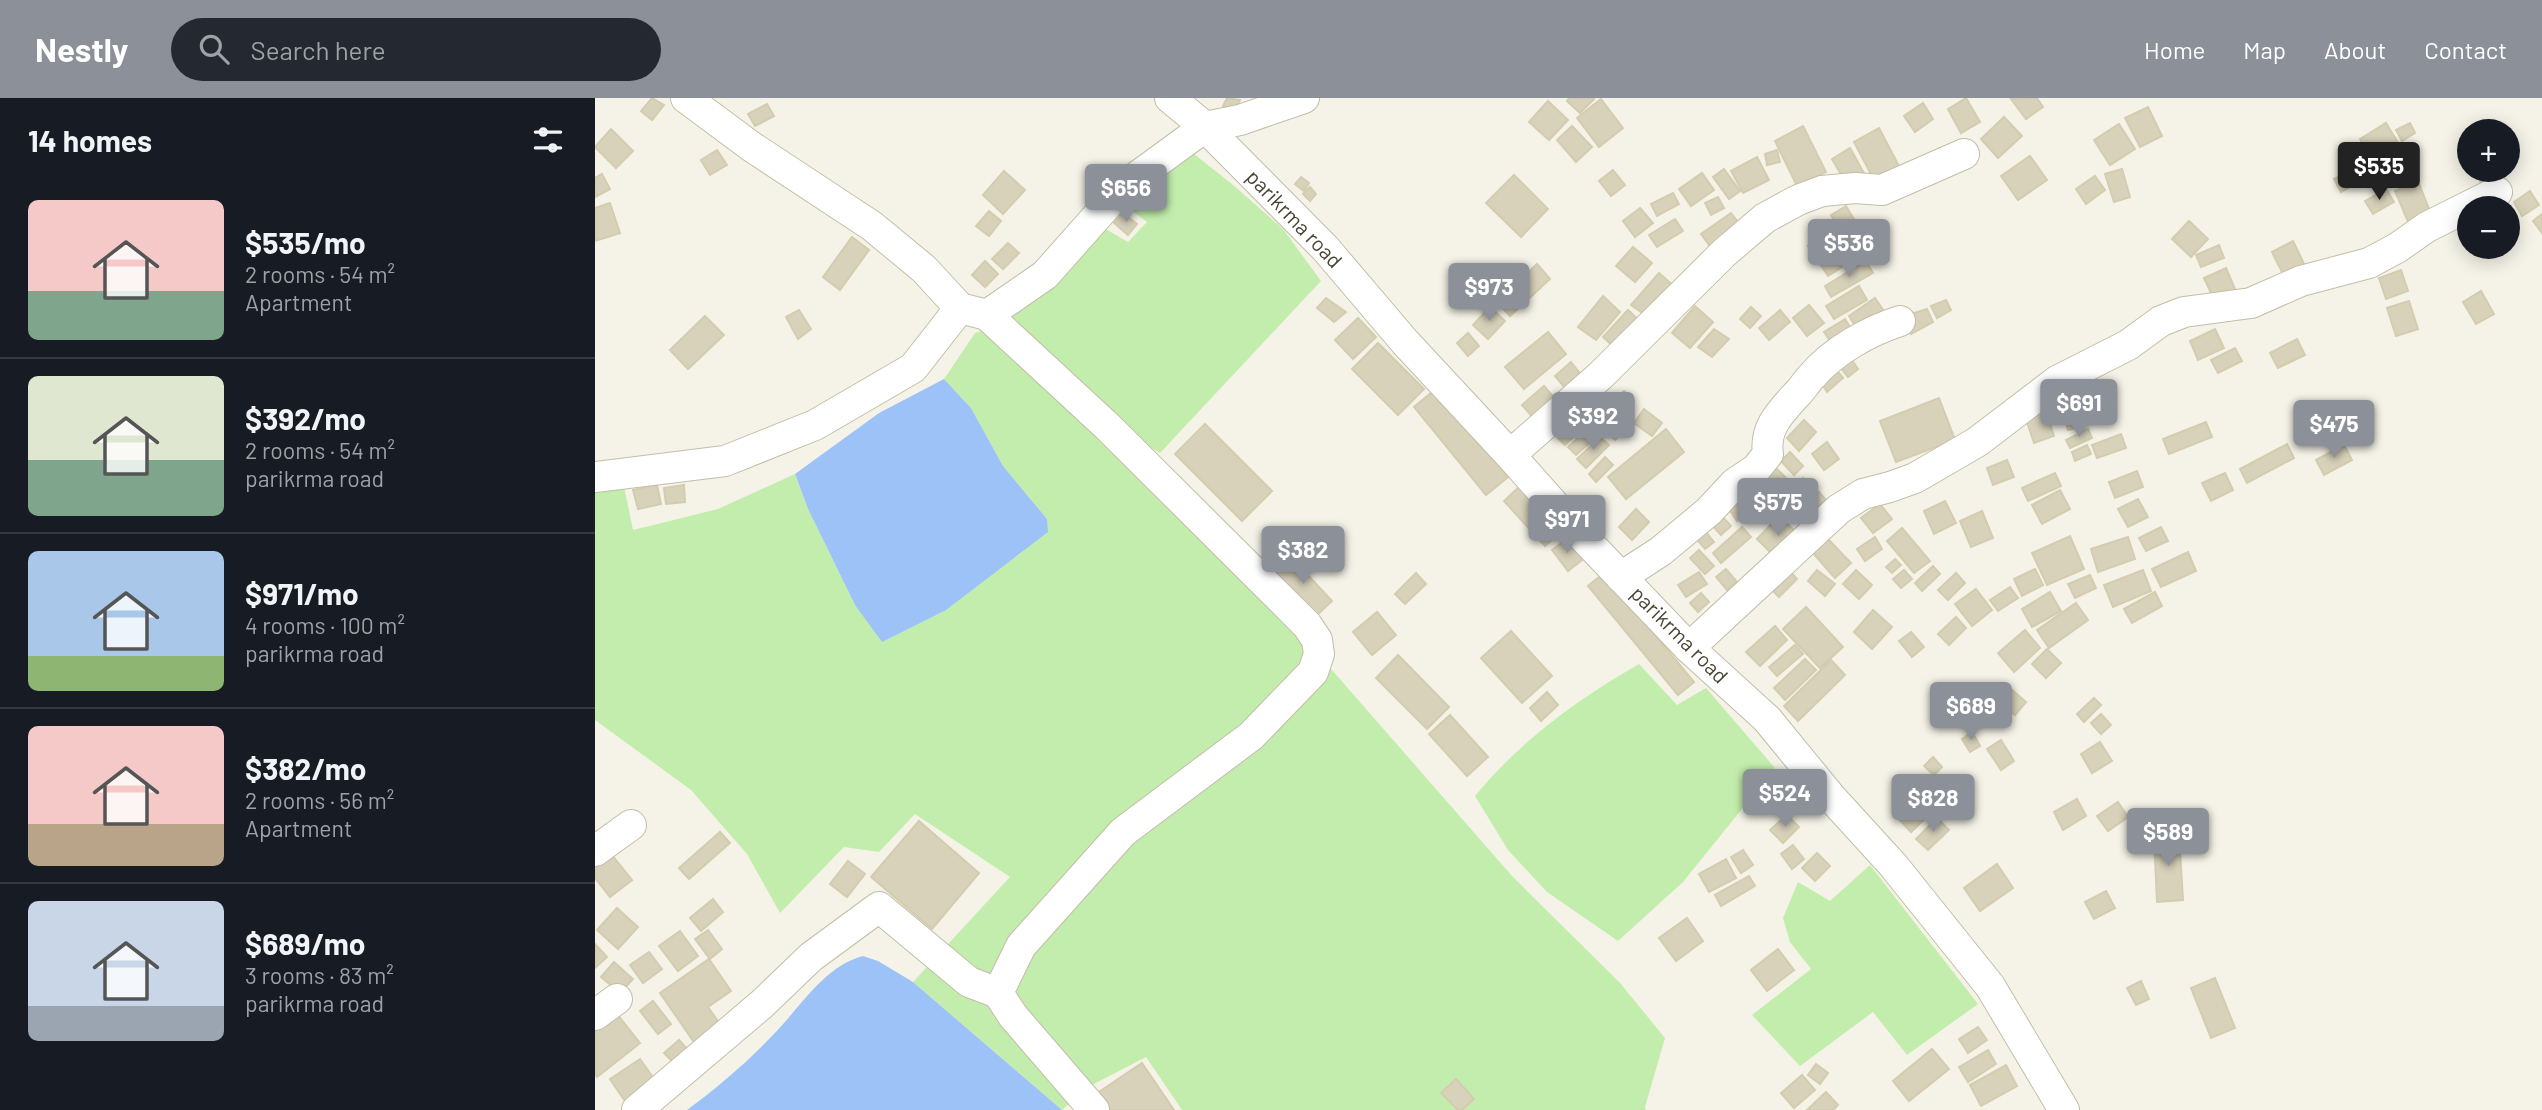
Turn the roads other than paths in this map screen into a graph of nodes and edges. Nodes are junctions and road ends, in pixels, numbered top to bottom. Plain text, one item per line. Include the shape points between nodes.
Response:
1 (686, 98) edge
2 (1170, 98) edge
3 (1304, 98) edge
4 (1205, 127) junction
5 (1964, 155) dead end
6 (2497, 192) dead end
7 (974, 311) junction
8 (1900, 321) dead end
9 (1510, 455) junction
10 (595, 477) edge
11 (1621, 577) junction
12 (1689, 648) junction
13 (631, 825) dead end
14 (595, 851) edge
15 (998, 993) junction
16 (637, 1110) edge
17 (1094, 1110) edge
18 (2064, 1110) edge

1 - 7 street via 872,226
2 - 4 street, parikrma road
3 - 4 street
4 - 7 street via 1124,186 1045,275
4 - 9 street, parikrma road via 1325,248
5 - 9 street via 1882,191 1822,191 1765,218
6 - 12 street via 2369,263 2301,281 2251,303 2184,312 2161,321 2129,345 2057,381 1977,442 1915,478 1863,494 1839,509
7 - 10 street via 913,368 815,425 725,461
7 - 15 street via 1108,426 1307,625 1317,640 1319,654 1313,672 1251,736 1123,832 1021,946
8 - 11 street via 1849,345 1812,374 1778,415 1766,439 1768,454 1756,469 1661,551
9 - 11 street, parikrma road
11 - 12 street, parikrma road
12 - 18 street, parikrma road via 1767,719 1893,865 1990,986
13 - 14 street
15 - 16 street via 969,982 879,907 811,957
15 - 17 street

